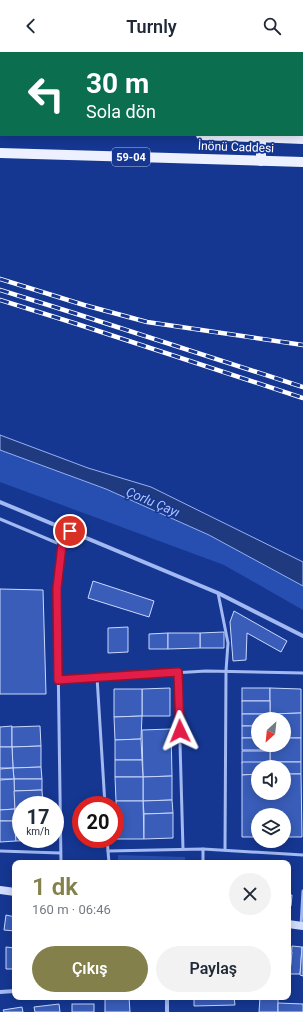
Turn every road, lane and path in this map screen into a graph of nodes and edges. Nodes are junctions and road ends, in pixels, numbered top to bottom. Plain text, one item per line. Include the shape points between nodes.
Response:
1 (261, 136) edge
2 (303, 139) edge
3 (0, 153) edge
4 (261, 161) junction
5 (303, 162) edge
6 (0, 502) edge
7 (0, 519) edge
8 (70, 531) junction
9 (62, 545) junction
10 (218, 593) junction
11 (303, 636) edge
12 (226, 671) junction
13 (178, 672) junction
14 (303, 673) edge
15 (97, 677) junction
16 (58, 680) junction
17 (104, 796) edge
18 (183, 849) junction
19 (203, 849) junction
20 (225, 850) junction
21 (108, 851) joint
22 (0, 852) edge
23 (60, 853) junction
24 (303, 854) edge
25 (61, 860) edge
26 (109, 860) edge
27 (203, 860) edge
28 (0, 890) edge
29 (303, 891) edge
30 (12, 892) edge
31 (291, 924) edge
32 (302, 926) edge
33 (12, 991) edge
34 (0, 992) edge
35 (167, 1000) edge
36 (167, 1012) edge

1 - 2 main road, İnönü Caddesi
1 - 4 main road
3 - 4 main road, İnönü Caddesi / 59-04
4 - 5 main road, İnönü Caddesi / 59-04
6 - 8 street
7 - 9 lane
8 - 9 lane
8 - 10 street
9 - 16 lane via 57,588
10 - 11 street
10 - 12 lane via 228,644
12 - 13 lane
12 - 14 lane
12 - 20 lane
13 - 15 lane
13 - 18 lane
15 - 16 lane
15 - 17 lane
16 - 23 lane
18 - 19 lane
18 - 21 lane
19 - 20 lane
19 - 27 lane
20 - 24 lane
21 - 26 lane
22 - 23 lane
23 - 25 lane
28 - 30 main road
29 - 32 lane
31 - 32 main road
33 - 34 street
35 - 36 street

